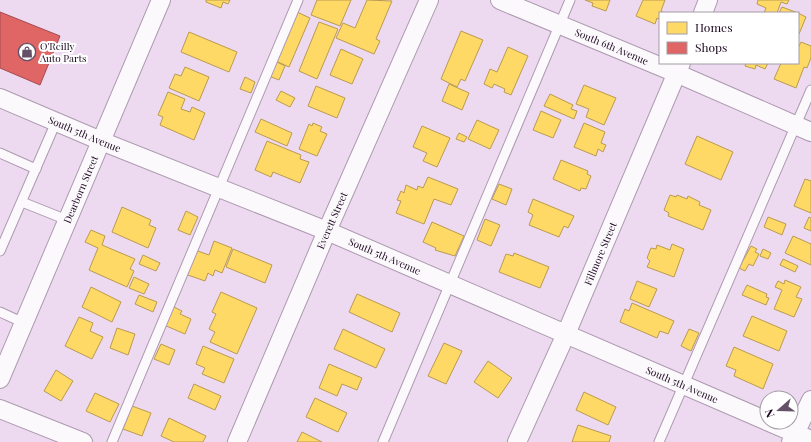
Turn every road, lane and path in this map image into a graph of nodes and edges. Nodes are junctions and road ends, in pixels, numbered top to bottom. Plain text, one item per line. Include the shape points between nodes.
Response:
1 (161, 0) edge
2 (298, 0) edge
3 (429, 0) edge
4 (500, 0) edge
5 (570, 0) edge
6 (708, 0) edge
7 (703, 12) edge
8 (559, 25) junction
9 (659, 61) edge
10 (667, 64) edge
11 (678, 68) edge
12 (811, 90) edge
13 (0, 98) edge
14 (56, 122) junction
15 (804, 128) edge
16 (101, 141) junction
17 (0, 153) edge
18 (36, 169) junction
19 (218, 188) junction
20 (22, 202) junction
21 (67, 220) junction
22 (327, 231) junction
23 (0, 251) edge
24 (450, 284) junction
25 (0, 312) edge
26 (24, 323) junction
27 (566, 334) junction
28 (0, 379) edge
29 (684, 385) junction
30 (811, 400) edge
31 (0, 409) edge
32 (759, 418) edge
33 (784, 430) edge
34 (799, 438) edge
35 (83, 442) edge
36 (112, 442) edge
37 (237, 442) edge
38 (383, 442) edge
39 (517, 442) edge
40 (659, 442) edge

1 - 16 street, Dearborn Street
2 - 19 lane
3 - 22 street, Everett Street
4 - 8 street, South 6th Avenue
5 - 8 lane
6 - 7 street
8 - 9 street, South 6th Avenue
8 - 24 lane
10 - 11 street, South 6th Avenue
11 - 15 street, South 6th Avenue
11 - 27 street, Fillmore Street
12 - 15 lane
13 - 14 street, South 5th Avenue
14 - 16 street, South 5th Avenue
14 - 18 lane
15 - 29 lane
16 - 19 street, South 5th Avenue
16 - 21 street, Dearborn Street
17 - 18 lane
18 - 20 lane
19 - 22 street, South 5th Avenue
19 - 36 lane
20 - 21 lane
20 - 23 lane
21 - 26 street, Dearborn Street
22 - 24 street, South 5th Avenue
22 - 37 street, Everett Street
24 - 27 street, South 5th Avenue
24 - 38 lane
25 - 26 lane
26 - 28 street, Dearborn Street
27 - 29 street, South 5th Avenue
27 - 39 street, Fillmore Street
29 - 32 street, South 5th Avenue
29 - 40 lane
30 - 34 street
31 - 35 street
33 - 34 street, South 5th Avenue

